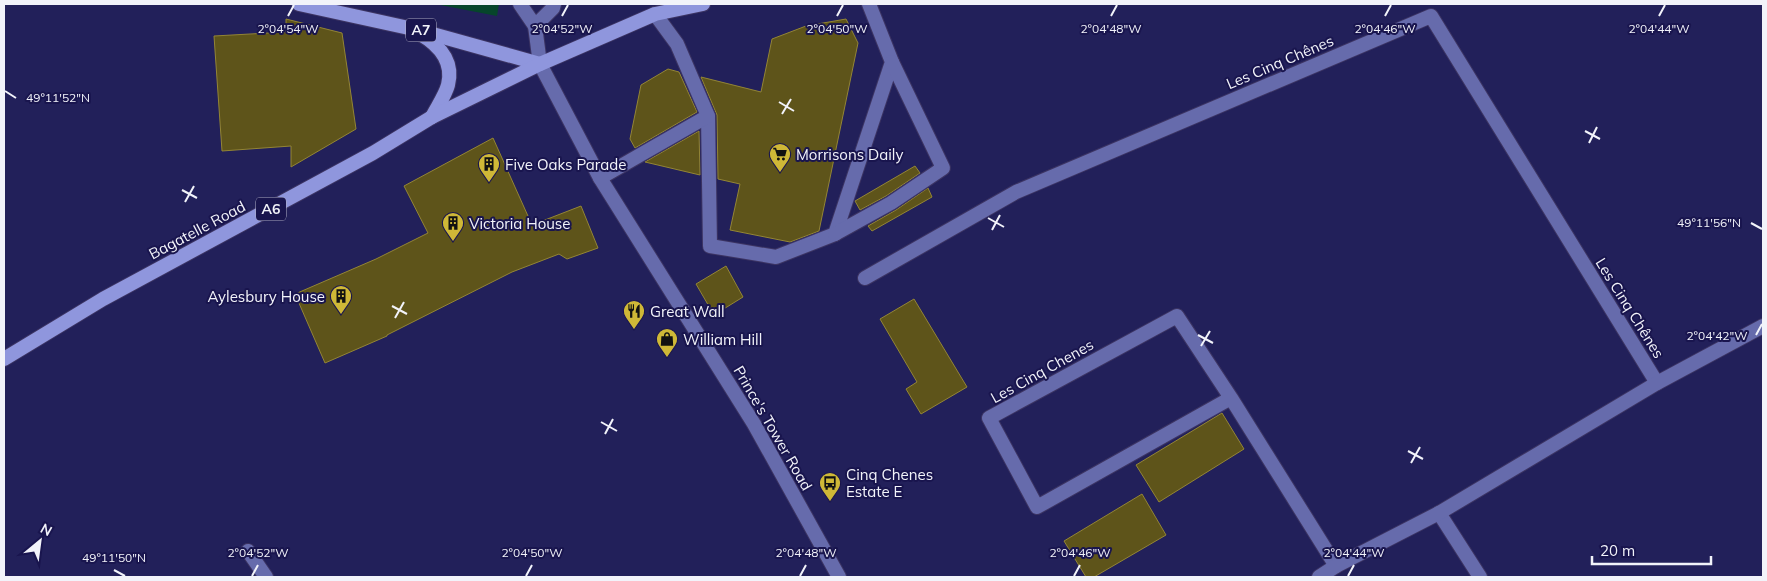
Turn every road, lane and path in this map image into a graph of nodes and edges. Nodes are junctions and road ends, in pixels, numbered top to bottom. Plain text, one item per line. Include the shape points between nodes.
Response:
1 (299, 4) edge
2 (520, 4) edge
3 (554, 4) edge
4 (702, 4) edge
5 (869, 4) edge
6 (655, 14) junction
7 (535, 26) junction
8 (406, 27) junction
9 (892, 62) junction
10 (540, 64) junction
11 (708, 116) junction
12 (432, 117) junction
13 (600, 178) junction
14 (835, 234) junction
15 (865, 278) dead end
16 (1763, 326) edge
17 (4, 358) edge
18 (1657, 383) junction
19 (1232, 398) junction
20 (1439, 513) junction
21 (248, 551) dead end
22 (1336, 566) junction
23 (266, 577) edge
24 (839, 577) edge
25 (1319, 577) edge
26 (1480, 577) edge

1 - 8 main road, A7
2 - 7 street
3 - 7 street
4 - 6 main road, A6
5 - 9 street
6 - 10 main road, A6
6 - 11 street via 677,44
7 - 10 street
8 - 10 main road, A7
8 - 12 main road via 431,41 444,54 448,85
9 - 14 street
9 - 14 street via 943,168 891,203
10 - 12 main road, Bagatelle Road / A6
10 - 13 street, Prince's Tower Road
11 - 13 street
11 - 14 street via 710,246 776,257
12 - 17 main road, Bagatelle Road / A6 via 373,153 103,299
13 - 24 street, Prince's Tower Road via 754,424
15 - 18 street, Les Cinq Chênes via 1016,192 1431,16
16 - 18 street, Les Cinq Chênes
18 - 20 street, Les Cinq Chênes
19 - 19 street, Les Cinq Chenes via 1037,507 989,418 1177,316
19 - 22 street, Les Cinq Chenes
20 - 22 street, Les Cinq Chênes
20 - 26 street
21 - 23 street
22 - 25 street

